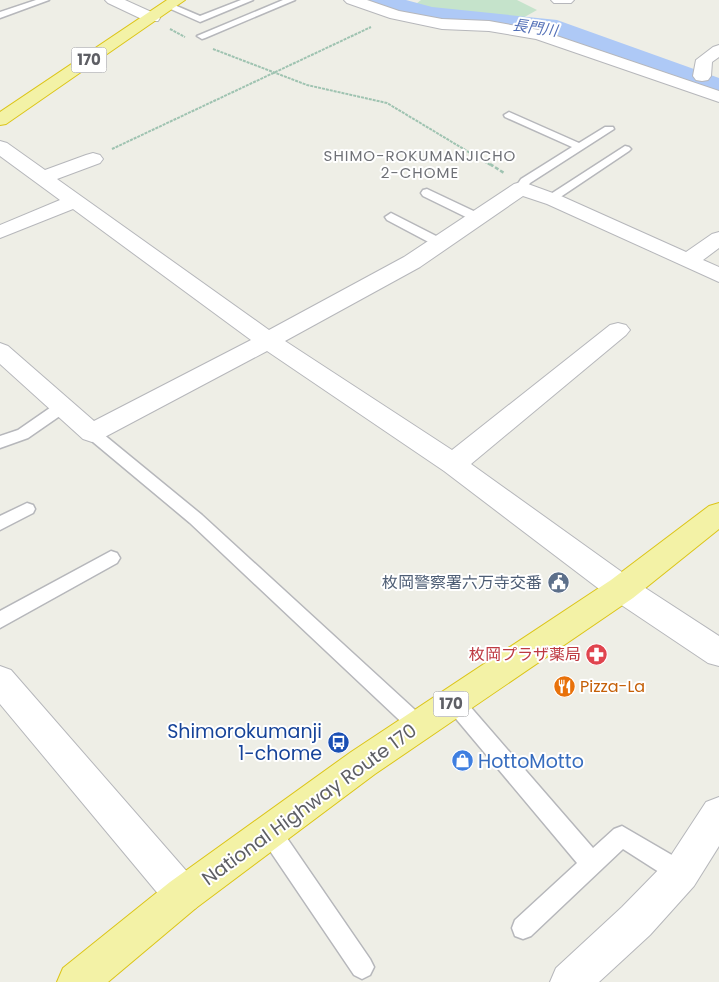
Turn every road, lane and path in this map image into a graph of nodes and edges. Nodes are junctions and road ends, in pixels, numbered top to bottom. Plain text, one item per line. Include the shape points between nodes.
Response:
1 (45, 0) edge
2 (113, 0) edge
3 (248, 0) edge
4 (291, 0) edge
5 (352, 0) edge
6 (560, 0) edge
7 (566, 0) edge
8 (173, 3) edge
9 (402, 10) junction
10 (3, 14) edge
11 (152, 18) junction
12 (531, 18) dead end
13 (18, 20) dead end
14 (202, 36) dead end
15 (189, 39) dead end
16 (211, 48) dead end
17 (719, 50) edge
18 (276, 72) junction
19 (702, 76) junction
20 (719, 81) edge
21 (719, 97) edge
22 (509, 115) dead end
23 (0, 120) edge
24 (609, 129) dead end
25 (0, 147) edge
26 (580, 147) junction
27 (625, 149) dead end
28 (93, 158) joint
29 (41, 178) junction
30 (521, 188) junction
31 (427, 194) dead end
32 (549, 199) junction
33 (75, 202) junction
34 (391, 218) dead end
35 (478, 218) junction
36 (0, 232) edge
37 (719, 238) edge
38 (440, 243) junction
39 (689, 260) junction
40 (719, 275) edge
41 (618, 330) dead end
42 (268, 341) junction
43 (0, 351) edge
44 (62, 407) junction
45 (92, 433) junction
46 (0, 442) edge
47 (453, 464) junction
48 (26, 509) dead end
49 (719, 514) edge
50 (0, 524) edge
51 (111, 558) dead end
52 (622, 589) junction
53 (0, 620) edge
54 (719, 653) edge
55 (0, 680) edge
56 (454, 702) junction
57 (418, 726) junction
58 (719, 814) edge
59 (270, 832) junction
60 (592, 863) junction
61 (681, 873) junction
62 (182, 895) junction
63 (523, 928) dead end
64 (362, 967) dead end
65 (77, 982) edge
66 (570, 982) edge

1 - 10 lane
2 - 11 street
3 - 8 lane via 200,19
4 - 14 lane
5 - 9 street
6 - 7 street
8 - 11 highway, 170
9 - 18 path
9 - 21 street via 442,24 489,26 539,35
10 - 13 lane
11 - 15 path
11 - 23 highway, 170
12 - 19 street
16 - 18 path
17 - 19 street via 704,60
18 - 28 path
18 - 30 path via 307,85 387,103 511,177
19 - 20 street
22 - 26 lane
24 - 26 lane
25 - 29 street
26 - 30 lane via 525,181
27 - 32 lane
28 - 29 street
29 - 33 street
30 - 32 street
30 - 35 street
31 - 35 lane
32 - 39 street
33 - 36 street
33 - 42 street
34 - 38 lane
35 - 38 street
37 - 39 street
38 - 42 street via 412,262
39 - 40 street
41 - 47 street
42 - 45 street
42 - 47 street
43 - 44 street
44 - 45 street
44 - 46 lane via 22,434
45 - 57 lane via 196,519
47 - 52 street
48 - 50 lane
49 - 52 highway, National Highway Route 170 / 170
51 - 53 lane
52 - 54 street
52 - 56 highway, National Highway Route 170 / 170
55 - 62 street
56 - 57 highway, National Highway Route 170 / 170
56 - 60 lane
57 - 59 highway, National Highway Route 170 / 170
58 - 61 street
59 - 62 highway, National Highway Route 170 / 170
59 - 64 lane
60 - 61 lane via 622,836
60 - 63 lane
61 - 66 street via 636,921
62 - 65 highway, National Highway Route 170 / 170

